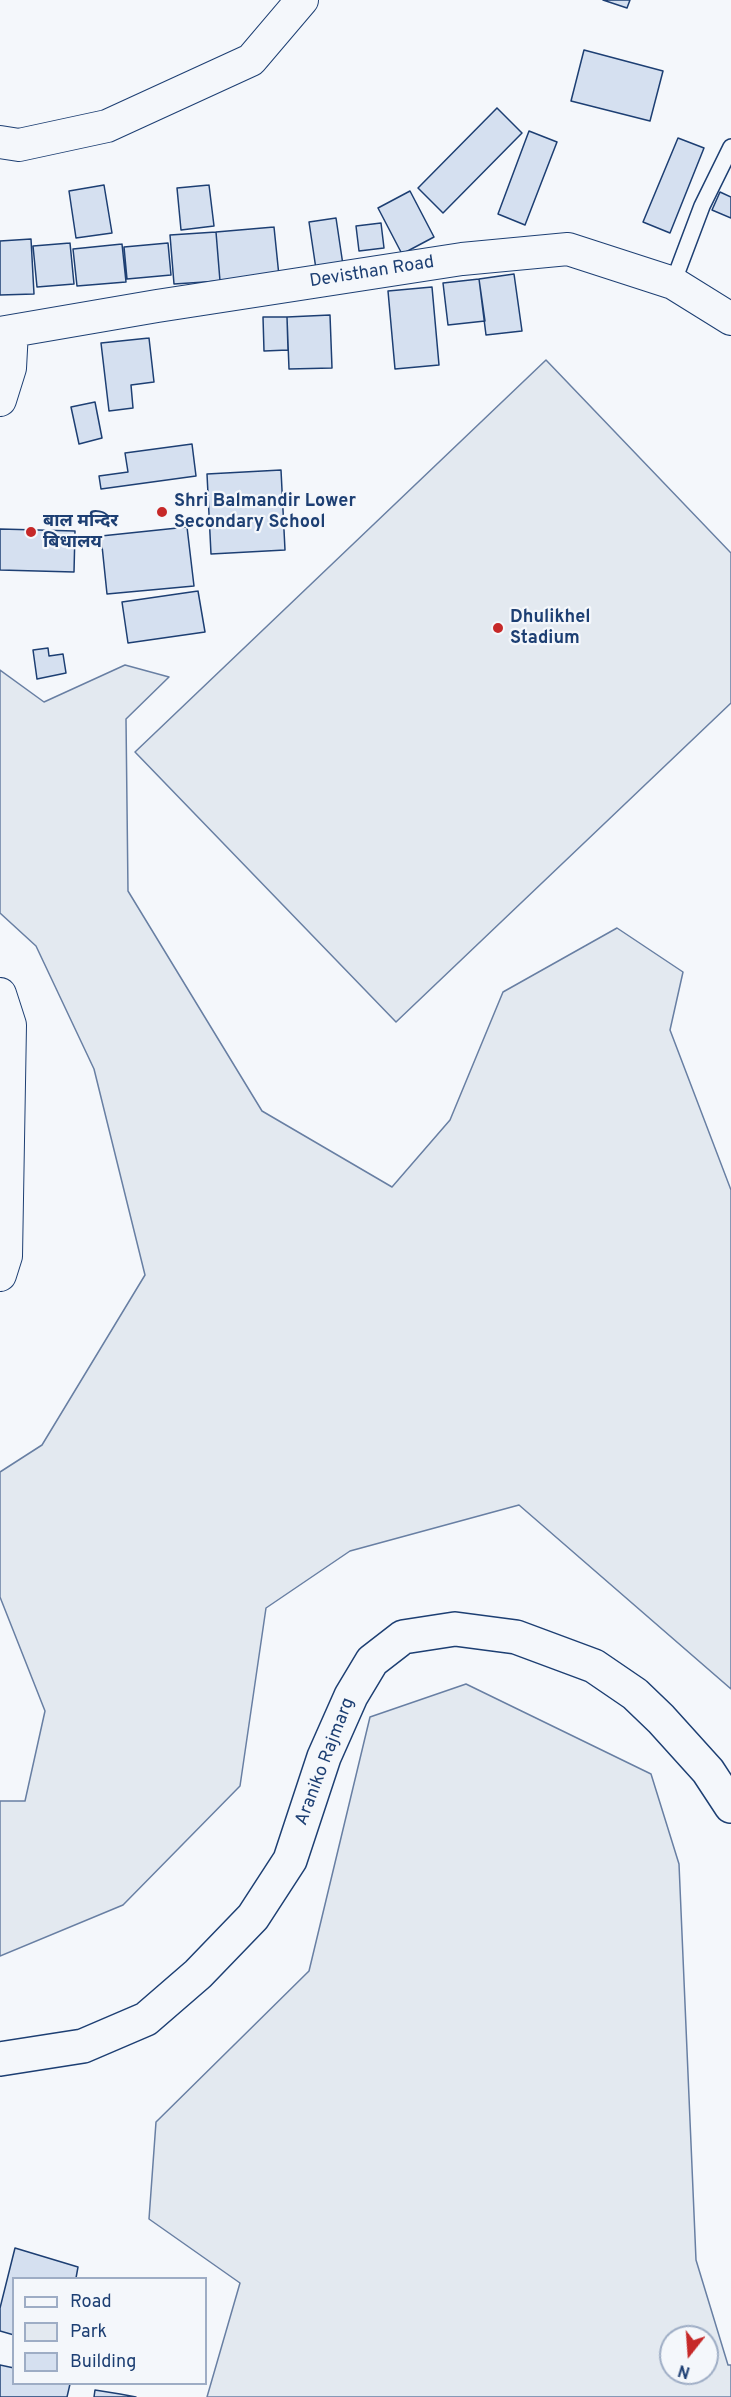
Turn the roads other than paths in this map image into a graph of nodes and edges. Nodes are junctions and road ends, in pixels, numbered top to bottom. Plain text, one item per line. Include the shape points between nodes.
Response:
1 (302, 0) edge
2 (0, 142) edge
3 (731, 147) edge
4 (673, 283) junction
5 (731, 319) edge
6 (6, 332) edge
7 (0, 400) edge
8 (0, 994) edge
9 (0, 1275) edge
10 (731, 1806) edge
11 (0, 2059) edge

1 - 2 street via 251,60 241,65 108,126 20,145
3 - 4 lane via 702,206
4 - 5 street, Devisthan Road
4 - 6 street, Devisthan Road via 568,249 462,259
6 - 7 street via 10,368
8 - 9 street via 10,1025 6,1256
10 - 11 highway, Araniko Rajmarg via 708,1771 661,1719 635,1694 594,1666 516,1637 455,1629 403,1637 372,1660 351,1696 324,1757 290,1860 253,1917 198,1974 146,2019 83,2046

